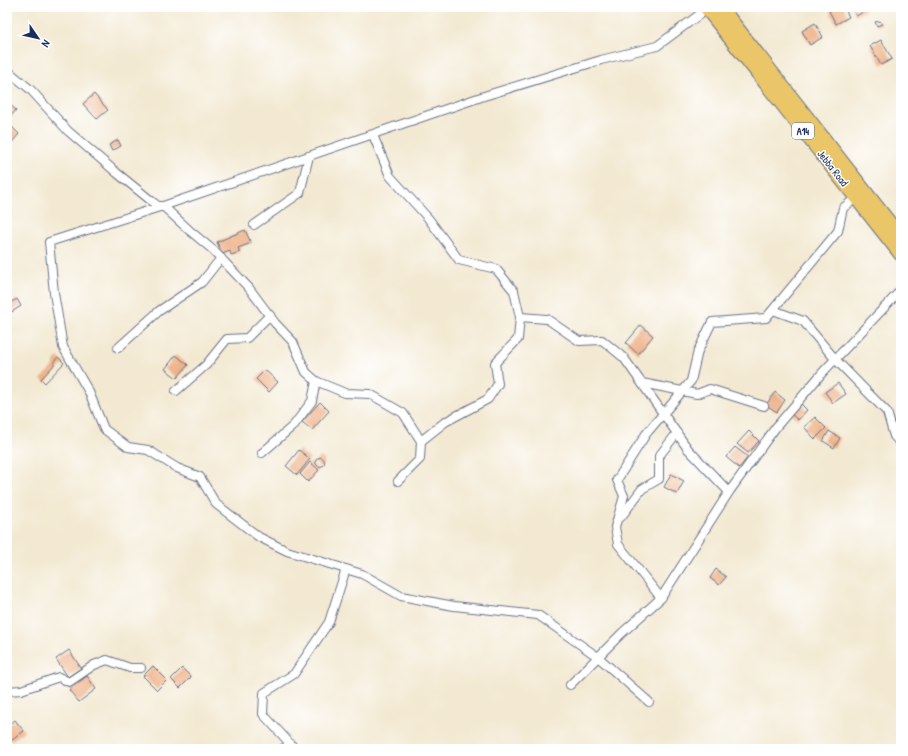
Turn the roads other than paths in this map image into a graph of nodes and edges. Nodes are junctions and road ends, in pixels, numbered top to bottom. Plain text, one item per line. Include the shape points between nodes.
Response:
1 (711, 8) edge
2 (7, 70) edge
3 (373, 135) junction
4 (309, 156) junction
5 (856, 198) junction
6 (163, 206) junction
7 (254, 225) dead end
8 (901, 238) edge
9 (901, 254) edge
10 (221, 258) junction
11 (901, 290) edge
12 (773, 310) junction
13 (270, 315) junction
14 (520, 317) junction
15 (118, 348) dead end
16 (835, 360) junction
17 (316, 380) junction
18 (642, 383) junction
19 (683, 390) junction
20 (176, 391) dead end
21 (764, 406) dead end
22 (664, 414) junction
23 (677, 433) junction
24 (421, 441) junction
25 (901, 444) edge
26 (262, 453) dead end
27 (398, 481) dead end
28 (729, 492) junction
29 (617, 522) junction
30 (346, 569) junction
31 (661, 598) junction
32 (598, 658) junction
33 (141, 668) dead end
34 (570, 685) dead end
35 (7, 691) edge
36 (649, 702) dead end
37 (293, 746) edge
38 (282, 749) edge

1 - 3 street via 656,46 576,67
1 - 5 highway, Jebba Road / A14
1 - 8 highway
2 - 6 street via 31,90 68,131 154,203
3 - 4 street
3 - 14 street via 390,176 428,218 459,260 496,268 514,291
4 - 6 street
4 - 7 street via 300,194
5 - 9 highway, Jebba Road / A14
5 - 12 street via 843,208 838,231
6 - 10 street
6 - 30 street via 49,242 63,347 89,392 104,429 128,447 148,450 177,468 200,477 216,504 259,537 286,551
10 - 13 street
10 - 15 street via 202,282 159,310
11 - 16 street
12 - 16 street via 803,322
12 - 19 street via 766,318 712,322 698,351 691,381
13 - 17 street via 293,342 306,372
13 - 20 street via 248,338 227,339 206,366
14 - 18 street via 547,320 579,341 602,340 624,358
14 - 24 street via 518,339 495,363 498,384 488,399 445,422
16 - 25 street via 887,412 894,436
16 - 28 street via 776,427
17 - 24 street via 345,393 370,394 403,413
17 - 26 street via 312,400 294,425
18 - 19 street
18 - 22 street
19 - 21 street via 697,394 710,389
19 - 22 street
22 - 23 street
22 - 29 street via 646,434 617,480 624,496
23 - 28 street via 688,449
23 - 29 street via 660,456 659,479 642,489
24 - 27 street via 420,459
28 - 31 street
29 - 31 street via 615,528 618,544
30 - 32 street via 362,574 401,596 454,606 538,616
30 - 37 street via 329,622 294,674 264,693 263,714
31 - 32 street
32 - 34 street
32 - 36 street
33 - 35 street via 130,668 107,660 94,665 69,682 59,677 21,690
37 - 38 street

